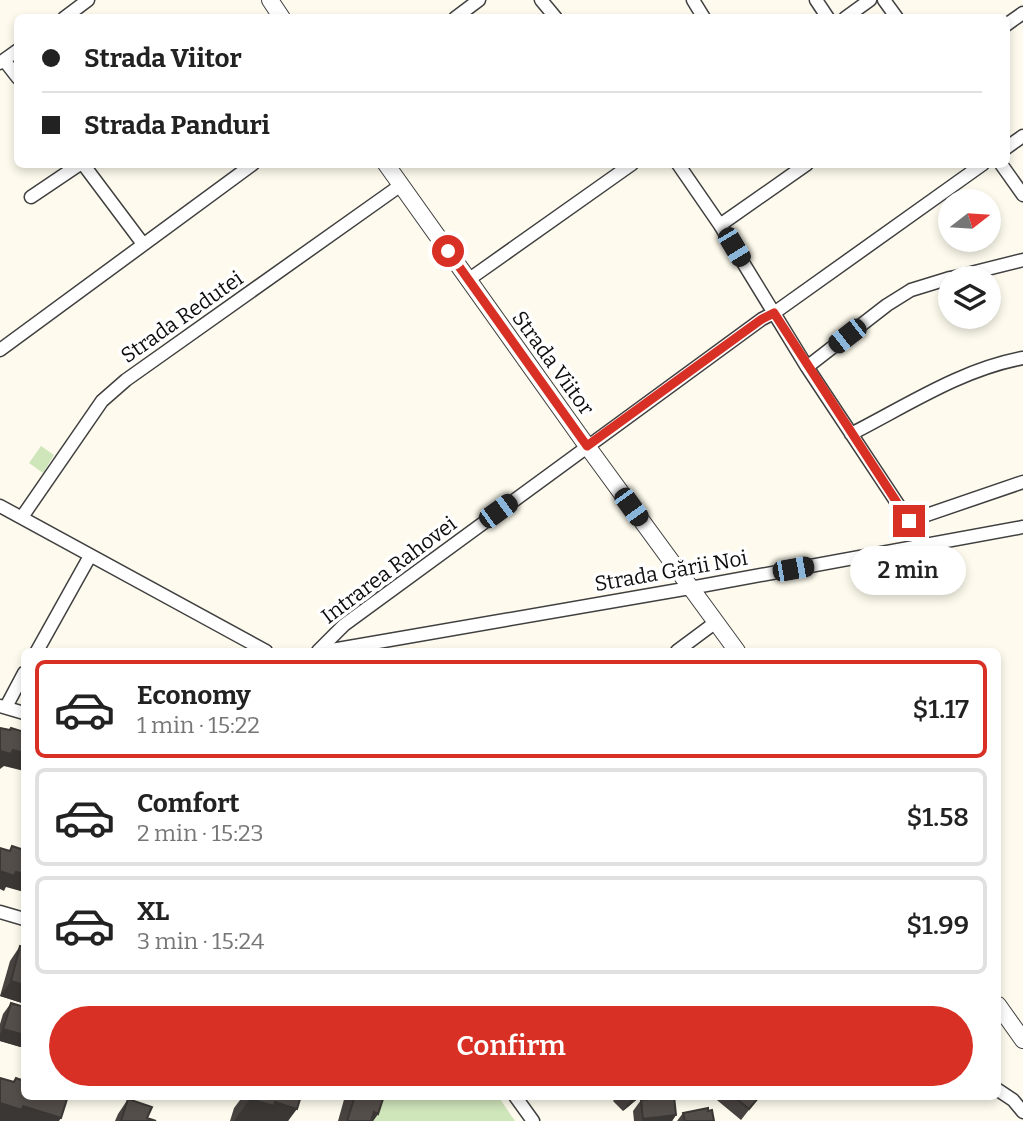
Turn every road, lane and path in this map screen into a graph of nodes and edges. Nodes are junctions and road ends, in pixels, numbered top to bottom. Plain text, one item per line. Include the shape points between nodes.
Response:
1 (88, 0) edge
2 (479, 0) edge
3 (541, 0) edge
4 (870, 0) edge
5 (69, 14) edge
6 (460, 14) edge
7 (553, 14) edge
8 (851, 14) edge
9 (75, 168) edge
10 (84, 168) edge
11 (248, 168) edge
12 (389, 168) edge
13 (626, 168) edge
14 (681, 168) edge
15 (801, 168) edge
16 (977, 168) edge
17 (1005, 168) edge
18 (401, 185) junction
19 (1023, 195) edge
20 (31, 197) dead end
21 (720, 225) junction
22 (143, 244) junction
23 (1023, 260) edge
24 (999, 266) edge
25 (468, 280) junction
26 (938, 282) edge
27 (774, 313) junction
28 (0, 350) edge
29 (1023, 358) edge
30 (807, 367) junction
31 (851, 434) junction
32 (587, 446) junction
33 (1023, 482) edge
34 (0, 506) edge
35 (22, 517) junction
36 (909, 521) junction
37 (1023, 527) edge
38 (920, 546) junction
39 (90, 555) junction
40 (691, 588) junction
41 (716, 622) junction
42 (39, 648) edge
43 (260, 648) edge
44 (321, 648) edge
45 (343, 648) edge
46 (681, 648) edge
47 (735, 648) edge
48 (21, 678) edge
49 (3, 707) edge
50 (21, 712) edge
51 (0, 912) edge
52 (21, 918) edge
53 (1001, 1009) edge
54 (1023, 1040) edge
55 (1001, 1092) edge
56 (518, 1100) edge
57 (1023, 1112) edge
58 (533, 1121) edge

1 - 5 street
2 - 6 street
3 - 7 street
4 - 8 street
9 - 20 street
10 - 22 street
11 - 22 street
12 - 18 street, Strada Viitor
13 - 25 street
14 - 21 street
15 - 21 street
16 - 27 street, Intrarea Rahovei
17 - 19 street
18 - 25 street, Strada Viitor
18 - 35 street, Strada Redutei via 105,397
21 - 27 street
22 - 28 street
23 - 24 street
25 - 32 street, Strada Viitor
26 - 30 street via 911,290
27 - 30 street
27 - 32 street, Intrarea Rahovei
29 - 31 street via 960,378
30 - 31 street
31 - 36 street
32 - 40 street, Strada Viitor
32 - 44 street, Intrarea Rahovei via 344,625
33 - 36 street
34 - 35 street
35 - 39 street
36 - 38 street
37 - 38 street, Strada Gării Noi
38 - 40 street, Strada Gării Noi
39 - 42 street
39 - 43 street
40 - 41 street, Strada Viitor
40 - 45 street, Strada Gării Noi
41 - 46 street
41 - 47 street, Strada Viitor
48 - 49 street
49 - 50 street
51 - 52 street
53 - 54 street
55 - 57 street
56 - 58 street

